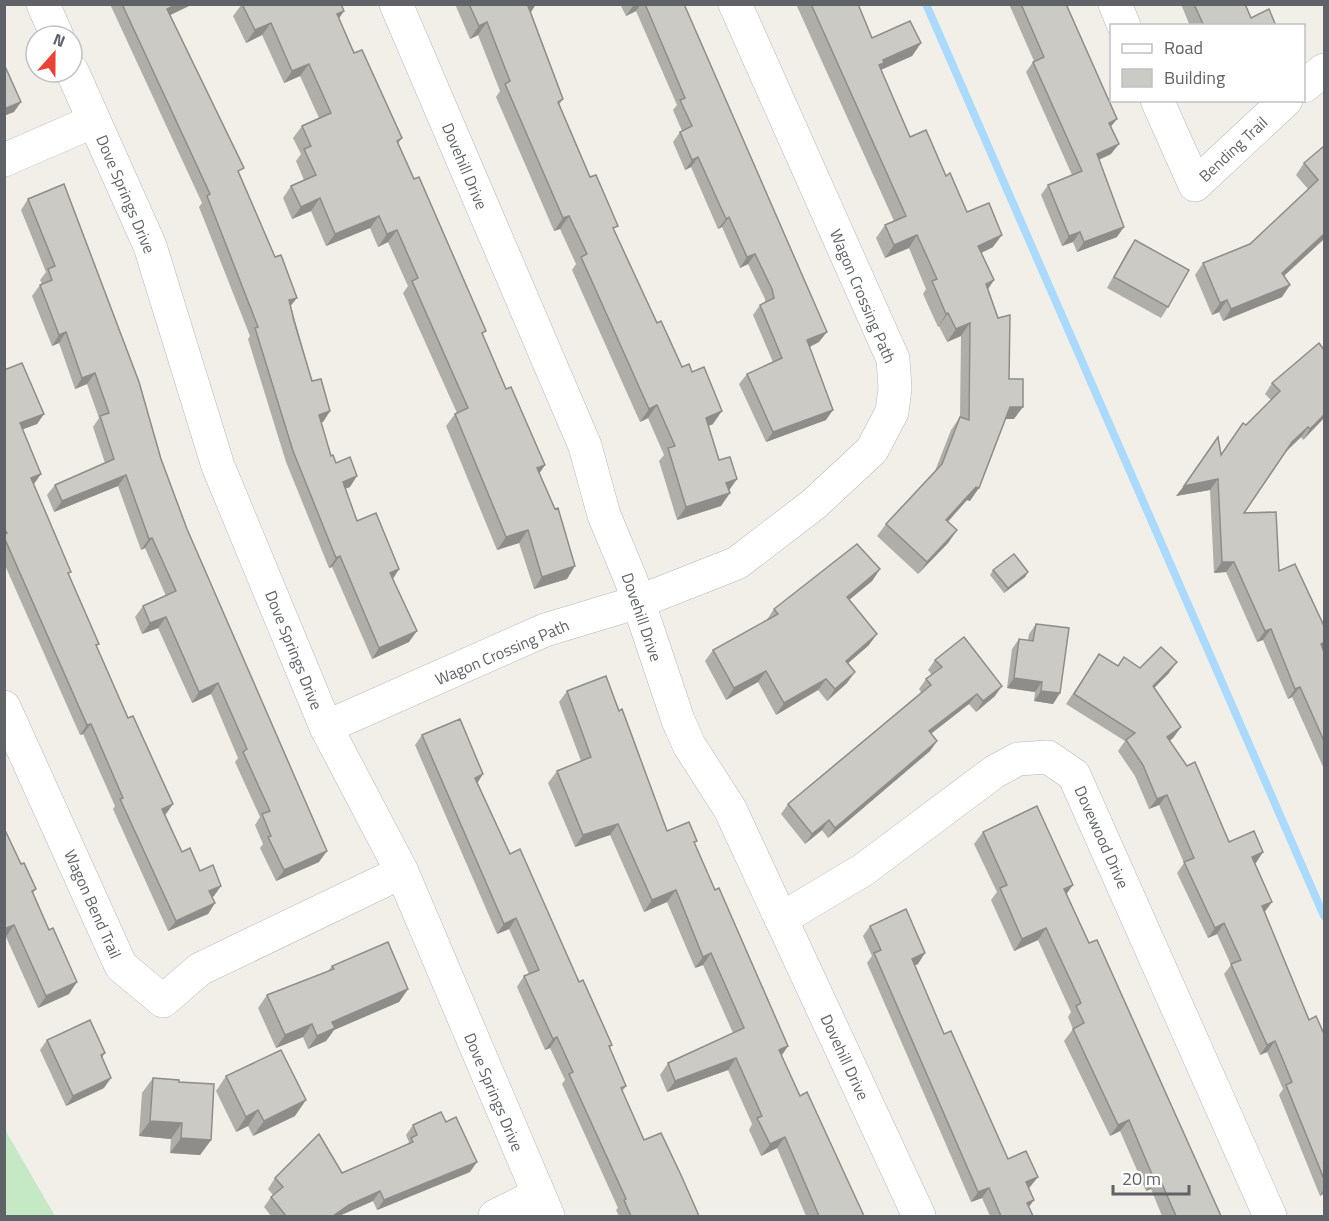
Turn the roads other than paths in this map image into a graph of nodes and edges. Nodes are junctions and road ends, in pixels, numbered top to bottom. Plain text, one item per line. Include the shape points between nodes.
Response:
1 (43, 4) edge
2 (396, 4) edge
3 (735, 4) edge
4 (1115, 4) edge
5 (52, 24) edge
6 (1123, 24) edge
7 (1324, 70) edge
8 (78, 84) edge
9 (1305, 85) edge
10 (1159, 102) edge
11 (1284, 102) edge
12 (94, 121) junction
13 (4, 160) edge
14 (638, 602) junction
15 (4, 707) edge
16 (326, 727) junction
17 (402, 872) junction
18 (781, 918) junction
19 (543, 1206) edge
20 (495, 1216) edge
21 (919, 1216) edge
22 (1270, 1216) edge

1 - 5 street
2 - 14 street, Dovehill Drive via 585,446 604,515
3 - 14 street, Wagon Crossing Path via 893,359 892,412 872,450 814,504 737,563
4 - 6 street
7 - 9 street
8 - 12 street, Dove Springs Drive
10 - 11 street, Bending Trail via 1195,185
12 - 13 street
12 - 16 street, Dove Springs Drive via 150,246 218,466
14 - 16 street, Wagon Crossing Path via 545,630
14 - 18 street, Dovehill Drive via 689,745 730,809
15 - 17 street, Wagon Bend Trail via 121,966 163,1001 200,969
16 - 17 street, Dove Springs Drive
17 - 19 street, Dove Springs Drive
18 - 21 street, Dovehill Drive
18 - 22 street, Dovewood Drive via 863,870 994,772 1018,759 1048,757 1074,775
19 - 20 street

